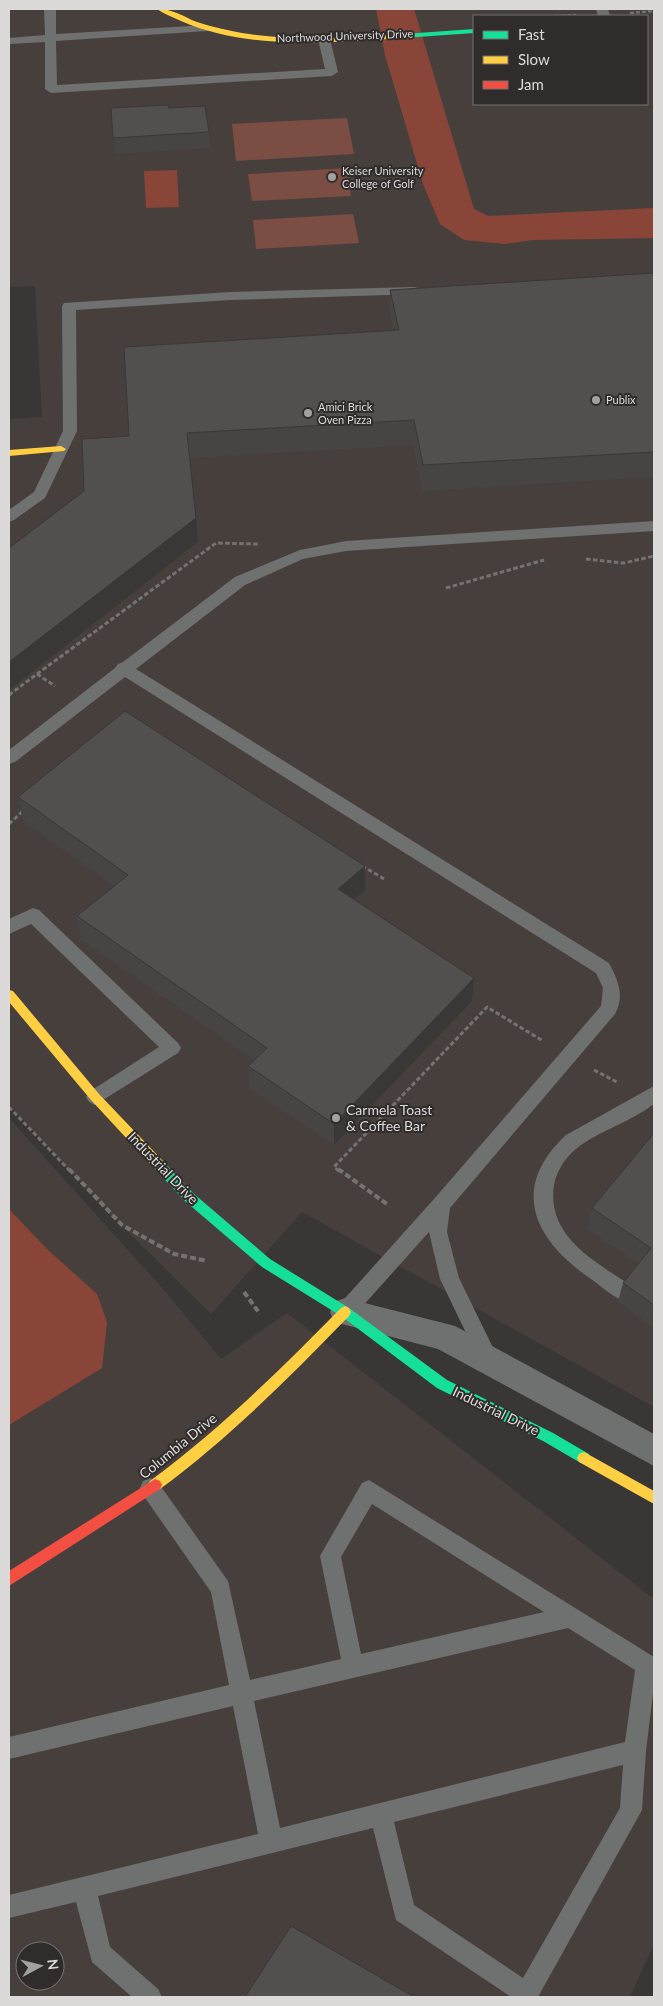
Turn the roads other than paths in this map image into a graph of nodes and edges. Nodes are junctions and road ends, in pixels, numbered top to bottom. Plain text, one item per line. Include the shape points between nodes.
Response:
1 (50, 9) edge
2 (160, 9) edge
3 (208, 28) junction
4 (473, 31) edge
5 (50, 38) junction
6 (324, 39) junction
7 (9, 41) edge
8 (430, 290) edge
9 (61, 449) junction
10 (9, 453) edge
11 (9, 517) edge
12 (654, 526) edge
13 (123, 668) junction
14 (9, 758) edge
15 (9, 927) edge
16 (9, 994) edge
17 (654, 1094) edge
18 (95, 1097) junction
19 (441, 1205) junction
20 (626, 1293) edge
21 (345, 1312) junction
22 (490, 1361) junction
23 (654, 1451) edge
24 (150, 1488) junction
25 (654, 1498) edge
26 (9, 1578) edge
27 (570, 1617) junction
28 (353, 1667) junction
29 (242, 1693) junction
30 (9, 1748) edge
31 (635, 1751) junction
32 (381, 1814) junction
33 (271, 1842) junction
34 (84, 1888) junction
35 (9, 1907) edge
36 (150, 1997) edge

1 - 5 lane
2 - 3 street, Northwood University Drive
3 - 5 lane
3 - 6 street, Northwood University Drive via 265,39
4 - 6 street, Northwood University Drive
5 - 6 lane via 51,90 332,72
5 - 7 lane
8 - 9 lane via 230,296 69,306 70,431
9 - 10 street
9 - 11 lane via 40,495
12 - 13 lane via 346,546 300,555 240,581
13 - 14 lane
13 - 19 lane via 603,968 612,988 609,1009
15 - 18 lane via 33,915 172,1048
16 - 18 street, Industrial Drive
17 - 20 lane via 572,1141 554,1158 544,1180 542,1204 550,1228 566,1249
18 - 21 street, Industrial Drive via 189,1197 266,1263
19 - 21 lane
19 - 22 lane via 438,1232 450,1278
21 - 22 street, Industrial Drive via 444,1336
21 - 24 street, Columbia Drive via 280,1379 187,1461
21 - 25 street, Industrial Drive via 442,1384 548,1437
22 - 23 street, Industrial Drive
24 - 26 street, Columbia Drive via 118,1512
24 - 29 lane via 221,1588
27 - 28 lane
27 - 28 lane via 368,1490 330,1556
27 - 31 lane via 646,1665
28 - 29 lane
29 - 30 lane
29 - 33 lane
31 - 32 lane
31 - 32 lane via 632,1810 527,1994 404,1912
32 - 33 lane
33 - 34 lane
34 - 35 lane
34 - 36 lane via 100,1954

